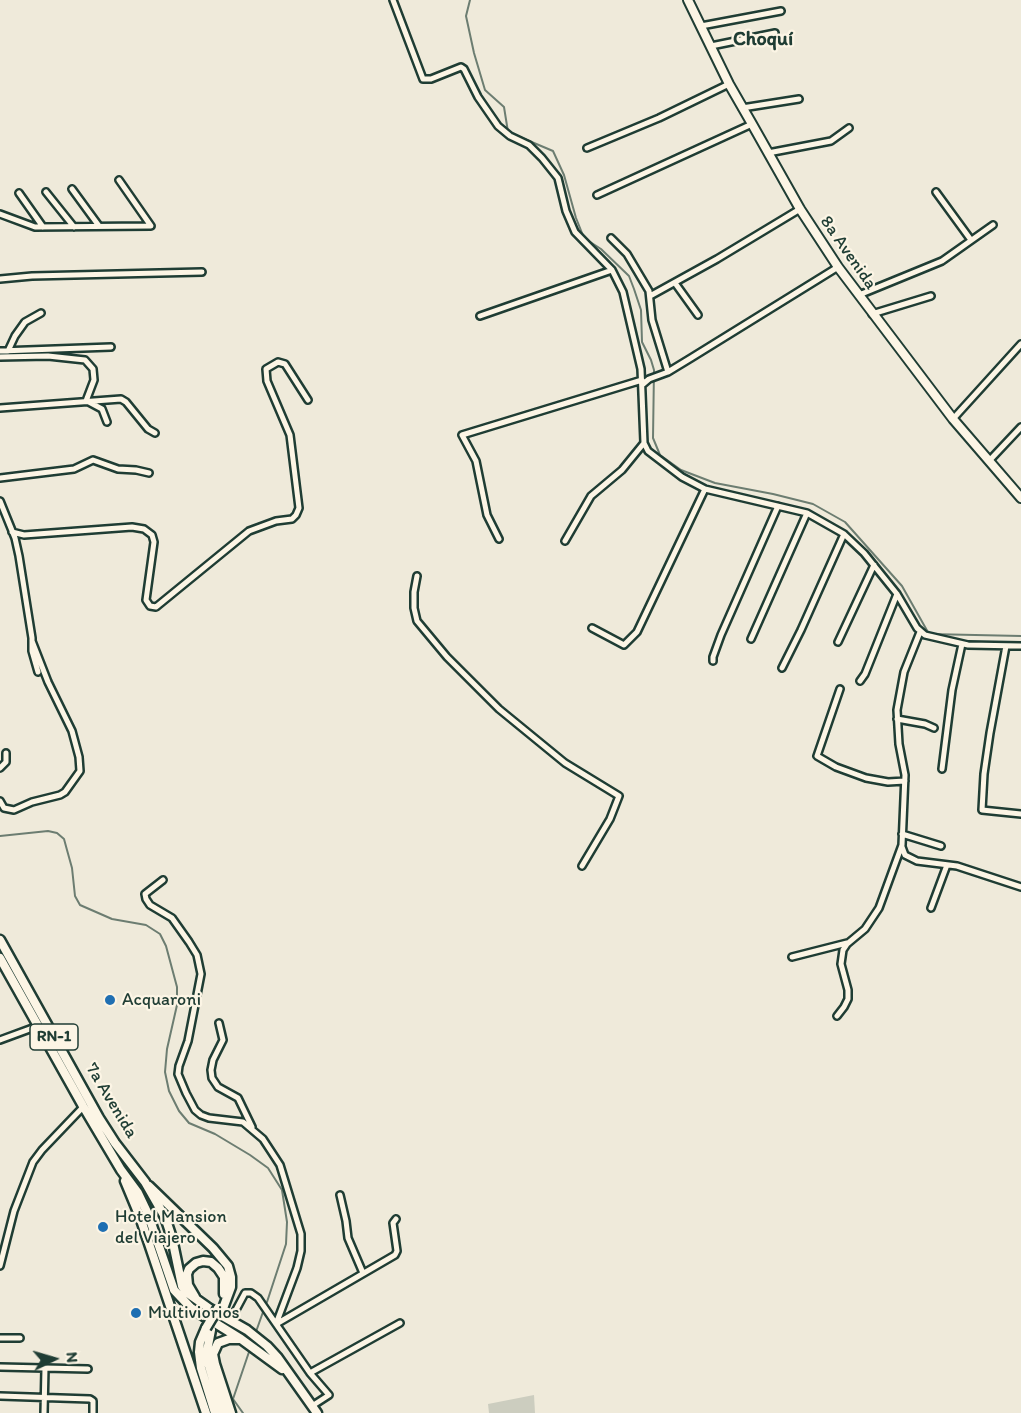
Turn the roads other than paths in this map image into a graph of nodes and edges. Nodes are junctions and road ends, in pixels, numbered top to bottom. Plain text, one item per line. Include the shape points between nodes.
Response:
1 (393, 0) edge
2 (688, 0) edge
3 (781, 11) dead end
4 (701, 26) junction
5 (775, 33) dead end
6 (711, 46) junction
7 (729, 84) junction
8 (799, 99) dead end
9 (742, 108) junction
10 (752, 124) junction
11 (849, 128) dead end
12 (587, 148) dead end
13 (768, 153) junction
14 (119, 180) dead end
15 (72, 189) dead end
16 (46, 192) dead end
17 (936, 192) dead end
18 (19, 193) dead end
19 (597, 195) dead end
20 (800, 209) junction
21 (0, 214) edge
22 (993, 225) dead end
23 (99, 226) junction
24 (43, 227) junction
25 (74, 227) junction
26 (610, 238) dead end
27 (971, 240) junction
28 (838, 267) junction
29 (612, 270) junction
30 (202, 272) dead end
31 (0, 279) edge
32 (675, 283) junction
33 (859, 295) junction
34 (650, 296) junction
35 (931, 296) dead end
36 (41, 313) dead end
37 (872, 314) junction
38 (698, 315) dead end
39 (480, 316) dead end
40 (1021, 344) edge
41 (111, 347) dead end
42 (0, 351) edge
43 (8, 351) junction
44 (0, 357) edge
45 (666, 373) junction
46 (642, 383) junction
47 (86, 400) junction
48 (308, 400) dead end
49 (0, 408) edge
50 (952, 419) junction
51 (107, 422) dead end
52 (1021, 427) edge
53 (154, 433) dead end
54 (644, 443) junction
55 (989, 461) junction
56 (149, 474) dead end
57 (0, 478) edge
58 (705, 489) junction
59 (1020, 495) edge
60 (0, 501) edge
61 (778, 506) junction
62 (807, 513) junction
63 (12, 532) junction
64 (844, 534) junction
65 (499, 539) dead end
66 (565, 541) dead end
67 (874, 565) junction
68 (417, 576) dead end
69 (897, 594) junction
70 (592, 628) dead end
71 (920, 632) junction
72 (751, 639) dead end
73 (32, 641) junction
74 (838, 642) dead end
75 (962, 644) junction
76 (1006, 646) junction
77 (1021, 646) edge
78 (713, 661) dead end
79 (782, 668) dead end
80 (38, 672) dead end
81 (860, 681) dead end
82 (840, 689) dead end
83 (897, 719) junction
84 (934, 728) dead end
85 (6, 753) dead end
86 (0, 768) edge
87 (942, 770) dead end
88 (905, 781) junction
89 (0, 801) edge
90 (1021, 813) edge
91 (902, 834) junction
92 (902, 845) junction
93 (941, 846) dead end
94 (947, 865) junction
95 (582, 866) dead end
96 (163, 880) dead end
97 (1021, 887) edge
98 (931, 908) dead end
99 (0, 940) edge
100 (851, 941) junction
101 (792, 957) dead end
102 (0, 958) edge
103 (837, 1016) dead end
104 (219, 1023) dead end
105 (38, 1026) junction
106 (0, 1040) edge
107 (87, 1104) junction
108 (253, 1128) junction
109 (121, 1170) junction
110 (144, 1182) junction
111 (340, 1195) dead end
112 (396, 1219) dead end
113 (0, 1266) edge
114 (363, 1273) junction
115 (197, 1300) junction
116 (220, 1309) junction
117 (230, 1321) junction
118 (400, 1323) dead end
119 (276, 1324) junction
120 (208, 1329) junction
121 (0, 1338) edge
122 (20, 1338) dead end
123 (242, 1339) junction
124 (265, 1350) junction
125 (0, 1367) edge
126 (45, 1368) junction
127 (88, 1369) dead end
128 (310, 1373) junction
129 (0, 1396) edge
130 (44, 1398) junction
131 (314, 1410) edge
132 (44, 1413) edge
133 (93, 1413) edge
134 (206, 1413) edge
135 (215, 1413) edge
136 (223, 1413) edge
137 (231, 1413) edge

1 - 29 street via 423,79 464,69 498,126 529,145 558,178 575,232
2 - 4 street, 8a Avenida
3 - 4 street
4 - 6 street, 8a Avenida
5 - 6 street
6 - 7 street, 8a Avenida
7 - 9 street, 8a Avenida
7 - 12 street
8 - 9 street
9 - 10 street, 8a Avenida
10 - 13 street, 8a Avenida
10 - 19 street
11 - 13 street via 831,141
13 - 20 street, 8a Avenida
14 - 23 street via 151,226
15 - 23 street
16 - 25 street
17 - 27 street
18 - 24 street
20 - 28 street, 8a Avenida
20 - 32 street
21 - 24 street
22 - 27 street
23 - 25 street
24 - 25 street
26 - 34 street via 627,254
27 - 33 street via 942,261
28 - 33 street, 8a Avenida
28 - 45 street
29 - 39 street
29 - 46 street via 623,292
30 - 31 street
32 - 34 street
32 - 38 street
33 - 37 street, 8a Avenida
34 - 45 street
35 - 37 street
36 - 43 street via 25,322
37 - 50 street, 8a Avenida
40 - 50 street
41 - 43 street
42 - 43 street
44 - 47 street via 85,360 93,369 94,380
45 - 46 street
46 - 54 street
46 - 65 street via 462,435 476,461 487,513
47 - 49 street
47 - 51 street via 102,409
47 - 53 street via 121,399
48 - 63 street via 285,364 278,362 267,369 267,381 290,435 297,515 249,531 156,607 147,600 154,542 144,529 24,535
50 - 55 street, 8a Avenida
52 - 55 street
54 - 58 street via 648,451 682,477
54 - 66 street via 622,470 591,496
55 - 59 street, 8a Avenida
56 - 57 street via 93,460 74,469
58 - 61 street
58 - 70 street via 637,632 624,645
60 - 63 street
61 - 62 street
61 - 78 street
62 - 64 street
62 - 72 street
63 - 73 street
64 - 67 street
64 - 79 street
67 - 69 street
67 - 74 street
68 - 95 street via 417,621 447,657 499,708 565,763 619,796
69 - 71 street
69 - 81 street
71 - 75 street
71 - 83 street via 904,672
73 - 80 street
73 - 89 street via 72,731 80,771 60,795 14,810 4,808
75 - 76 street
75 - 87 street
76 - 77 street
76 - 90 street via 981,810
82 - 88 street via 817,756 866,778
83 - 84 street
83 - 88 street
85 - 86 street via 6,762
88 - 91 street
91 - 92 street
91 - 93 street
92 - 94 street via 911,858
92 - 100 street via 879,908
94 - 97 street
94 - 98 street
96 - 108 street via 145,894 146,900 171,918 183,934 197,955 201,974 192,1027 178,1074 201,1115 243,1122
99 - 107 main road, 7a Avenida / RN-1
100 - 101 street
100 - 103 street via 844,947 841,959 848,999
102 - 105 main road, 7a Avenida / RN-1
104 - 108 street via 224,1040 213,1060 212,1078 218,1088 238,1098
105 - 106 street
105 - 107 main road, 7a Avenida / RN-1
107 - 109 main road, 7a Avenida / RN-1
107 - 110 main road, 7a Avenida / RN-1
107 - 113 street via 33,1162 14,1210
108 - 119 street via 280,1165 301,1234 297,1268
109 - 123 main road, RN-1 via 148,1214 180,1298
109 - 134 main road
110 - 115 main road, RN-1 via 169,1227 182,1286
110 - 116 main road via 228,1266 231,1287
111 - 114 street via 348,1238
112 - 114 street via 393,1224 397,1254
114 - 119 street
115 - 116 main road via 187,1274 196,1263 212,1262 224,1277
115 - 117 main road, RN-1
116 - 120 main road, bridge
117 - 119 street via 249,1292
117 - 124 main road, RN-1 via 247,1330
118 - 128 street
119 - 128 street
120 - 135 main road via 199,1352
120 - 136 main road via 206,1356
121 - 122 street
123 - 124 main road, RN-1
123 - 137 main road via 218,1343 213,1354
124 - 131 main road, RN-1 via 278,1358
125 - 126 street
126 - 127 street
126 - 130 street
128 - 131 street via 329,1395
129 - 130 street
130 - 132 street
130 - 133 street via 90,1399

